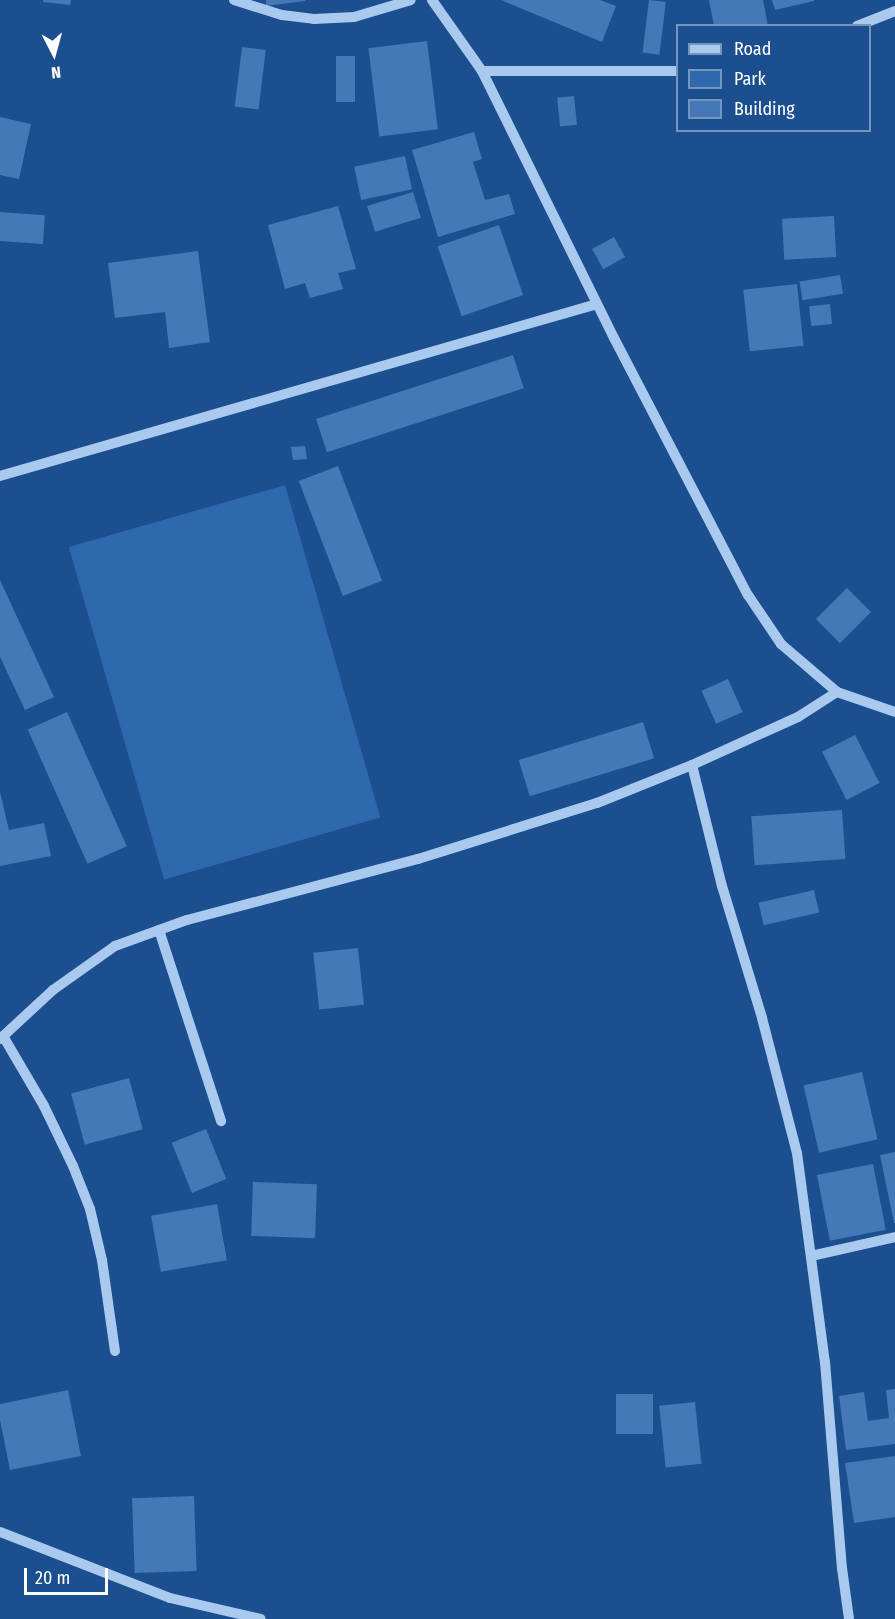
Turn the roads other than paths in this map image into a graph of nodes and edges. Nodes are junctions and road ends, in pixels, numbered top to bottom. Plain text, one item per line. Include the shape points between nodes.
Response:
1 (234, 0) edge
2 (411, 0) edge
3 (432, 0) edge
4 (895, 11) edge
5 (862, 24) edge
6 (482, 71) junction
7 (676, 71) edge
8 (597, 304) junction
9 (0, 476) edge
10 (837, 692) junction
11 (895, 712) edge
12 (692, 765) junction
13 (159, 930) junction
14 (2, 1037) edge
15 (221, 1121) dead end
16 (895, 1237) edge
17 (811, 1256) junction
18 (115, 1351) dead end
19 (0, 1532) edge
20 (235, 1615) edge
21 (261, 1619) edge
22 (849, 1619) edge

1 - 2 street via 282,15 314,19 354,17
3 - 6 street
4 - 5 street
6 - 7 street
6 - 8 street
8 - 9 street
8 - 10 street via 748,595 782,644
10 - 11 street
10 - 12 street via 798,717
12 - 13 street via 597,802 475,842
12 - 17 street via 797,1153
13 - 14 street via 115,946 54,990
13 - 15 street
14 - 18 street via 49,1116 90,1209
16 - 17 street
17 - 22 street
19 - 20 street via 170,1598
20 - 21 street

